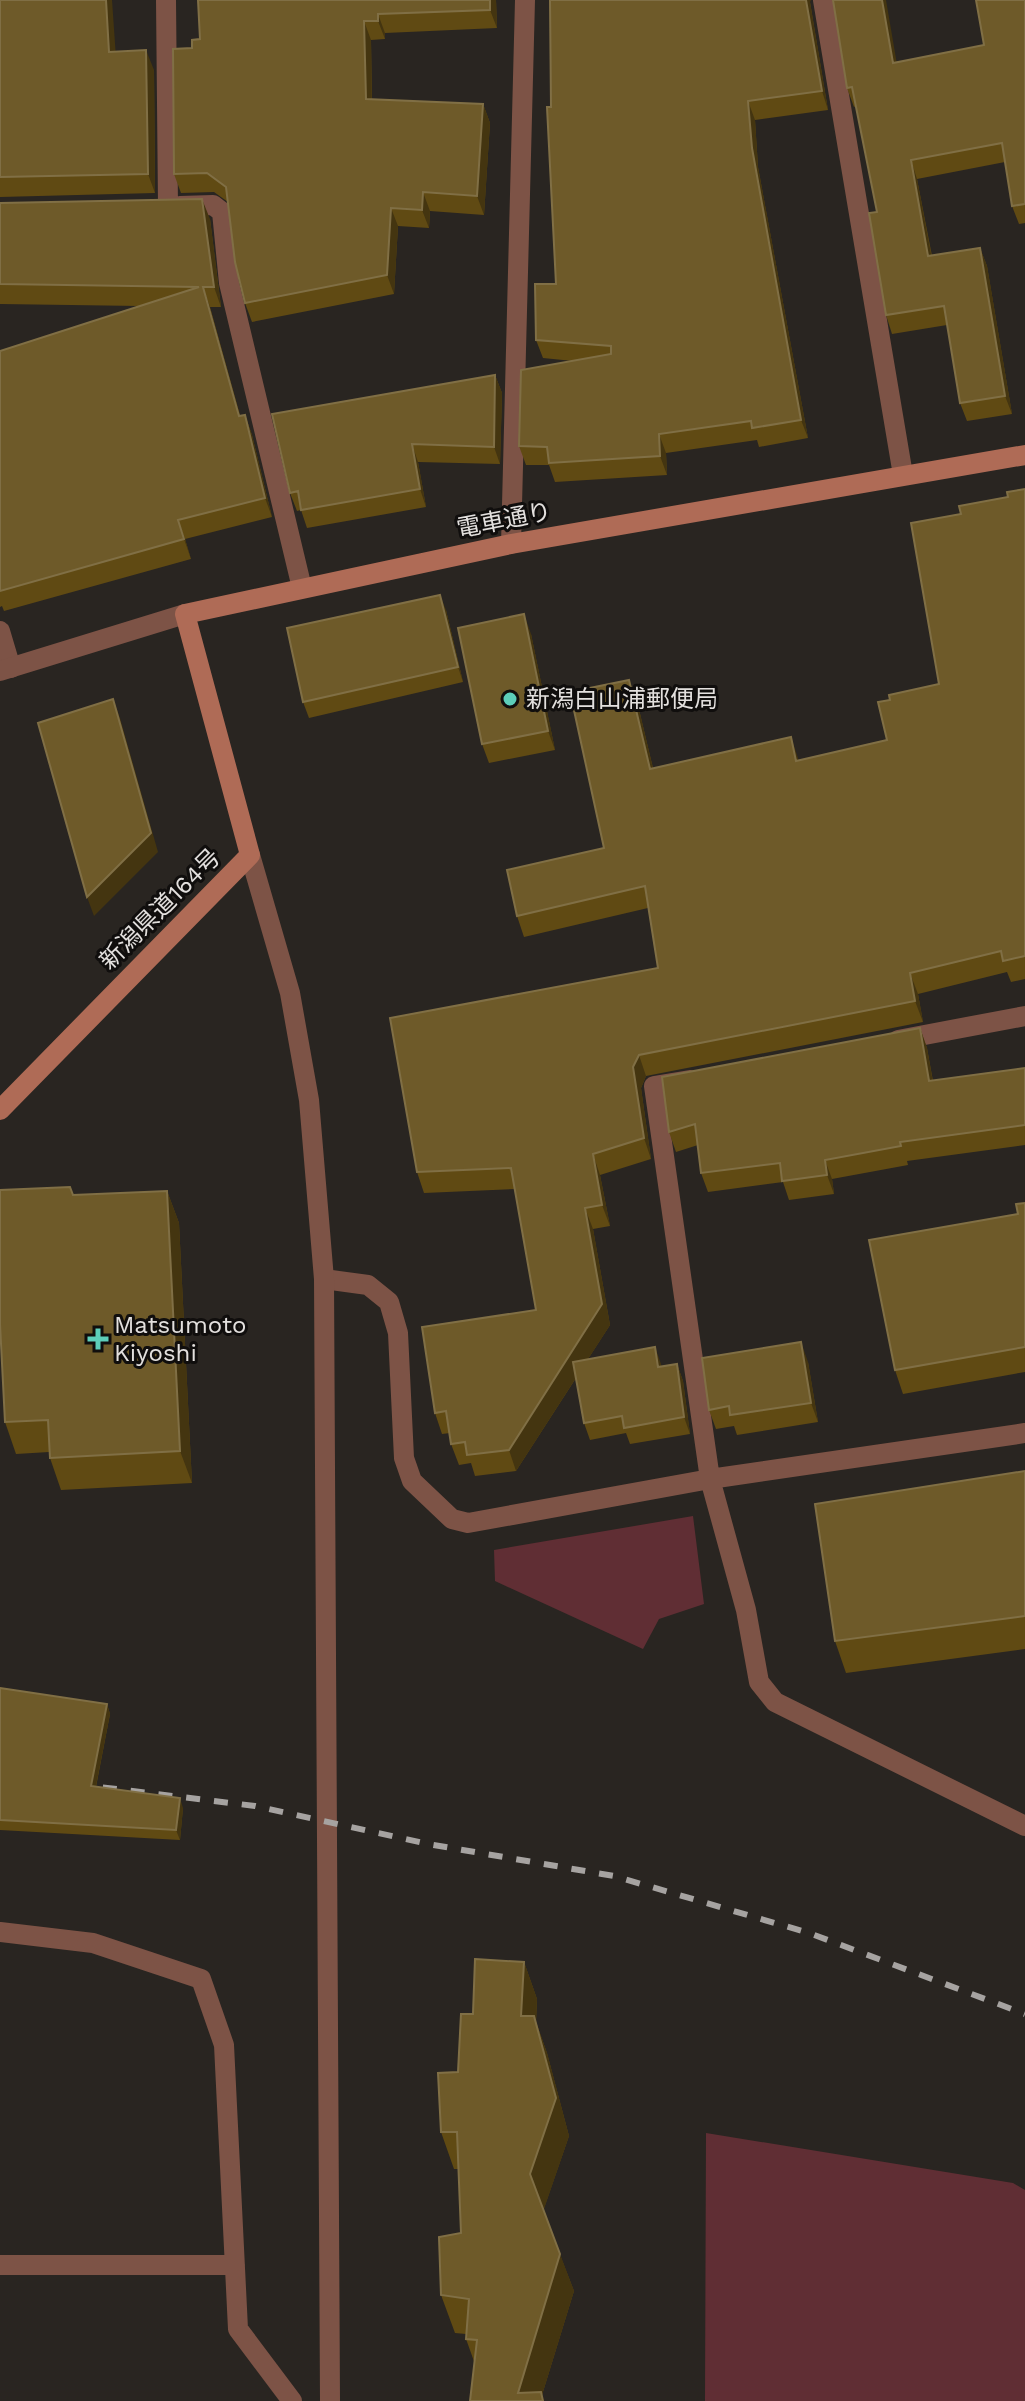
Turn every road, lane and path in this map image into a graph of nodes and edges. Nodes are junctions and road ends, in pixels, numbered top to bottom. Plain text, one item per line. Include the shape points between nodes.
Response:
1 (166, 0) edge
2 (525, 0) edge
3 (823, 0) edge
4 (1025, 455) edge
5 (903, 475) junction
6 (511, 544) junction
7 (302, 588) junction
8 (185, 614) junction
9 (0, 631) edge
10 (6, 669) edge
11 (250, 855) junction
12 (1025, 1016) edge
13 (871, 1045) edge
14 (716, 1075) edge
15 (0, 1110) edge
16 (324, 1279) junction
17 (1025, 1433) edge
18 (710, 1479) junction
19 (1025, 1826) edge
20 (0, 1932) edge
21 (0, 2265) edge
22 (235, 2265) junction
23 (292, 2401) edge
24 (330, 2401) edge

1 - 7 street via 160,206 213,205 222,212 229,283
2 - 6 street
3 - 5 street
4 - 5 main road, 電車通り
5 - 6 main road, 電車通り
6 - 7 main road, 電車通り
7 - 8 main road, 電車通り
8 - 10 street, 電車通り
8 - 11 main road, 新潟県道164号
9 - 10 street
11 - 15 main road, 新潟県道164号
11 - 16 street via 290,993 309,1100
12 - 13 street
14 - 18 street via 654,1086
16 - 18 street via 368,1285 389,1302 398,1333 404,1458 412,1481 452,1519 468,1523
16 - 24 street
17 - 18 street
18 - 19 street via 765,1693 846,1739
20 - 22 street via 93,1943 201,1979 224,2045
21 - 22 street
22 - 23 street via 238,2329

